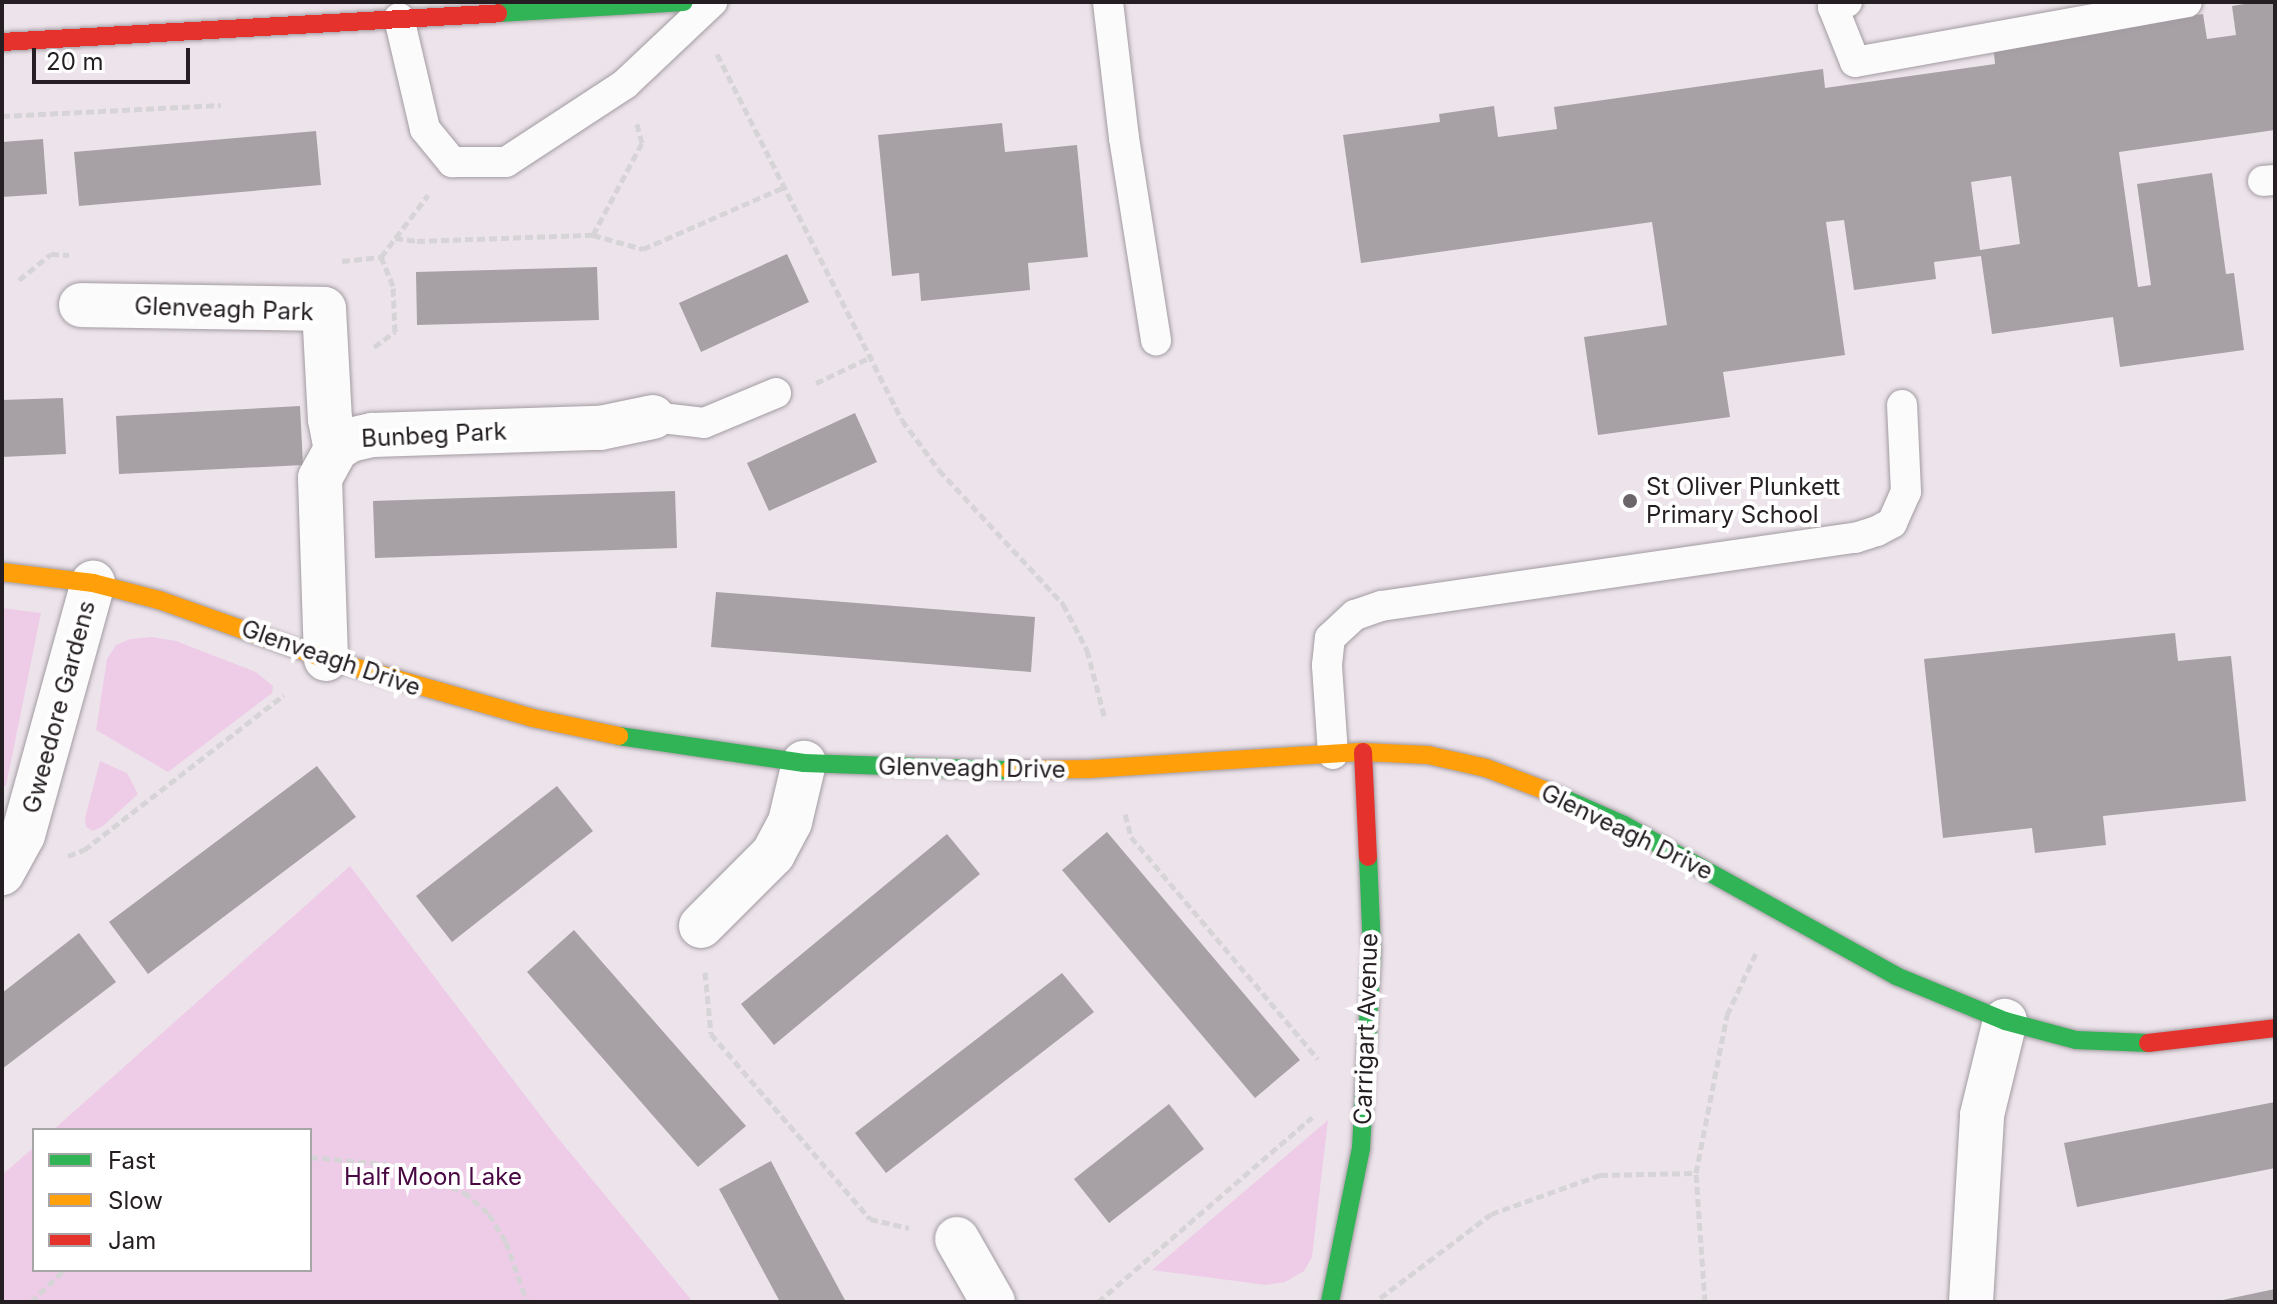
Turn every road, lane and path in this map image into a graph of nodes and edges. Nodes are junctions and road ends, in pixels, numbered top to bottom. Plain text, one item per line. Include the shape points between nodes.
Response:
1 (1108, 2) edge
2 (1847, 2) edge
3 (2187, 2) edge
4 (698, 6) edge
5 (399, 18) junction
6 (2, 42) edge
7 (625, 84) junction
8 (221, 105) dead end
9 (2, 116) edge
10 (452, 162) junction
11 (784, 187) junction
12 (593, 235) junction
13 (395, 238) junction
14 (81, 305) dead end
15 (395, 332) dead end
16 (1156, 340) dead end
17 (873, 356) junction
18 (776, 393) joint
19 (1902, 405) dead end
20 (653, 417) joint
21 (336, 449) junction
22 (2, 572) edge
23 (93, 583) junction
24 (317, 656) junction
25 (1363, 752) junction
26 (1333, 754) junction
27 (804, 763) junction
28 (1113, 768) junction
29 (57, 859) dead end
30 (2, 873) edge
31 (1777, 909) junction
32 (701, 926) joint
33 (2005, 1021) junction
34 (2275, 1028) edge
35 (1365, 1092) junction
36 (312, 1157) edge
37 (1696, 1173) junction
38 (957, 1239) joint
39 (62, 1272) edge
40 (1376, 1299) dead end
41 (31, 1302) edge
42 (527, 1302) edge
43 (993, 1302) edge
44 (999, 1302) edge
45 (1098, 1302) edge
46 (1330, 1302) edge
47 (1705, 1302) edge
48 (1971, 1302) edge

1 - 16 lane
2 - 3 lane via 1833,7 1855,62
4 - 5 street
4 - 7 lane
4 - 11 path
5 - 6 street
5 - 10 lane via 425,129
7 - 10 lane via 506,162
7 - 12 path via 642,143
8 - 9 path
10 - 13 path
11 - 12 path via 643,249
11 - 17 path
12 - 13 path
13 - 15 path via 381,257 393,286
14 - 21 street, Glenveagh Park via 324,309
17 - 18 path via 803,390
17 - 28 path via 902,420 939,470 1063,604 1087,650 1102,697
18 - 20 lane via 704,423
19 - 26 lane via 1906,492 1892,523 1877,531 1381,606 1355,615 1330,638
20 - 21 street, Bunbeg Park via 600,428 372,435
21 - 24 street, Bunbeg Park via 320,478
22 - 23 street, Glenveagh Drive
23 - 24 street, Glenveagh Drive via 159,600
23 - 30 street, Gweedore Gardens via 23,835
24 - 27 street, Glenveagh Drive via 533,718
24 - 29 path via 282,698 84,850
25 - 26 street, Glenveagh Drive
25 - 31 street, Glenveagh Drive via 1428,755 1486,768 1566,798
25 - 35 street, Carrigart Avenue via 1372,951
26 - 28 street, Glenveagh Drive
27 - 28 street, Glenveagh Drive via 945,770
27 - 32 street via 790,822 773,854
28 - 35 path via 1131,837 1312,1055
31 - 33 street, Glenveagh Drive via 1896,976
31 - 37 path via 1727,1015
32 - 38 path via 711,1034 870,1219
33 - 34 street, Glenveagh Drive via 2076,1040 2134,1045
33 - 48 street via 1982,1115
35 - 45 path via 1312,1117
35 - 46 street, Carrigart Avenue via 1361,1148
36 - 42 path via 395,1165 464,1192 489,1214 506,1242
37 - 40 path via 1600,1175 1491,1214 1387,1296
37 - 47 path
38 - 43 street
39 - 41 path
43 - 44 street

